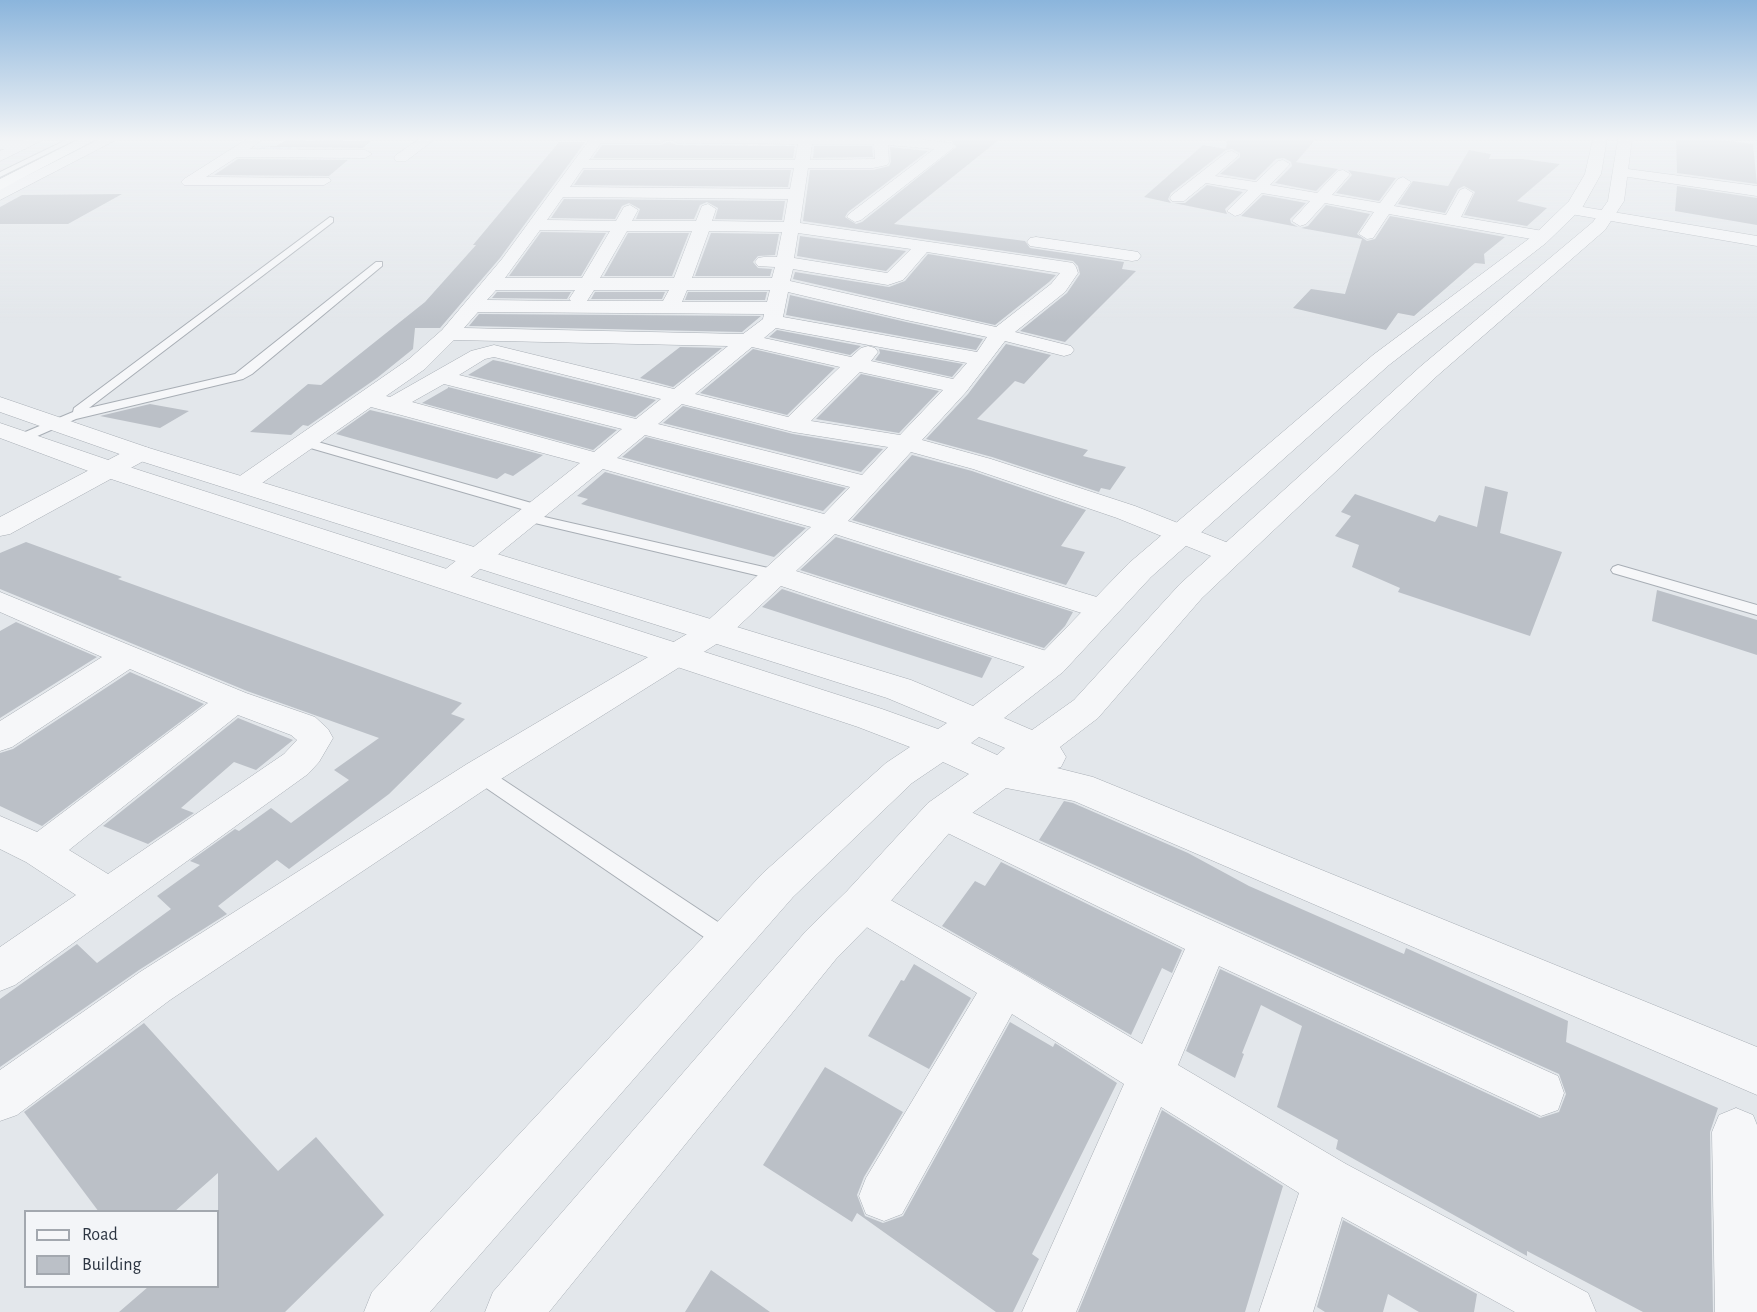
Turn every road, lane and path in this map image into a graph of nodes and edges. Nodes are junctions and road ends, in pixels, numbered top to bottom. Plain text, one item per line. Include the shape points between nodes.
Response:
1 (552, 200) edge
2 (631, 200) edge
3 (637, 200) edge
4 (711, 200) edge
5 (795, 200) edge
6 (797, 200) edge
7 (877, 200) edge
8 (1246, 200) edge
9 (1319, 200) edge
10 (1335, 200) edge
11 (1389, 200) edge
12 (1461, 200) edge
13 (1586, 200) edge
14 (1598, 200) edge
15 (1630, 200) edge
16 (1635, 200) edge
17 (1383, 208) junction
18 (609, 209) dead end
19 (686, 209) dead end
20 (708, 209) junction
21 (1235, 211) dead end
22 (834, 214) dead end
23 (855, 217) junction
24 (330, 220) dead end
25 (878, 220) dead end
26 (1451, 220) junction
27 (1300, 222) dead end
28 (534, 225) junction
29 (622, 226) junction
30 (702, 227) junction
31 (1366, 234) dead end
32 (1757, 234) edge
33 (1543, 236) junction
34 (1017, 240) dead end
35 (1757, 241) edge
36 (521, 244) junction
37 (544, 244) dead end
38 (719, 244) dead end
39 (753, 244) dead end
40 (589, 245) dead end
41 (618, 245) junction
42 (690, 245) junction
43 (924, 245) junction
44 (1132, 256) dead end
45 (750, 262) dead end
46 (508, 263) junction
47 (531, 263) dead end
48 (576, 263) dead end
49 (599, 263) junction
50 (622, 263) dead end
51 (667, 263) dead end
52 (690, 263) junction
53 (714, 263) dead end
54 (379, 264) dead end
55 (492, 284) junction
56 (588, 285) junction
57 (681, 285) junction
58 (472, 306) junction
59 (574, 308) junction
60 (670, 308) junction
61 (773, 314) junction
62 (906, 314) junction
63 (449, 334) junction
64 (1000, 334) junction
65 (550, 337) junction
66 (655, 337) junction
67 (746, 340) junction
68 (880, 342) junction
69 (1064, 350) dead end
70 (982, 359) junction
71 (856, 364) junction
72 (585, 372) junction
73 (438, 376) junction
74 (958, 387) junction
75 (678, 396) junction
76 (367, 399) junction
77 (542, 403) junction
78 (0, 404) edge
79 (393, 404) junction
80 (63, 419) junction
81 (793, 424) junction
82 (642, 427) junction
83 (11, 434) edge
84 (497, 434) junction
85 (909, 439) junction
86 (304, 442) junction
87 (140, 453) junction
88 (596, 462) junction
89 (108, 469) junction
90 (868, 484) junction
91 (243, 485) junction
92 (1120, 499) dead end
93 (532, 513) junction
94 (830, 524) junction
95 (0, 528) edge
96 (1180, 534) junction
97 (1231, 554) junction
98 (476, 557) junction
99 (1618, 570) dead end
100 (777, 575) junction
101 (448, 580) junction
102 (1102, 609) junction
103 (1757, 610) edge
104 (9, 614) edge
105 (715, 631) junction
106 (676, 655) junction
107 (127, 656) junction
108 (1051, 664) junction
109 (234, 701) junction
110 (978, 720) junction
111 (0, 738) edge
112 (942, 745) junction
113 (1035, 746) junction
114 (999, 772) junction
115 (480, 774) junction
116 (1080, 786) junction
117 (942, 814) junction
118 (0, 831) edge
119 (40, 851) junction
120 (108, 895) junction
121 (862, 904) junction
122 (728, 941) junction
123 (1209, 941) junction
124 (0, 971) edge
125 (1005, 986) junction
126 (1757, 1071) edge
127 (1152, 1074) junction
128 (1541, 1093) dead end
129 (0, 1098) edge
130 (1736, 1132) dead end
131 (1328, 1182) junction
132 (884, 1196) dead end
133 (1515, 1298) edge
134 (392, 1312) edge
135 (513, 1312) edge
136 (1049, 1312) edge
137 (1286, 1312) edge
138 (1569, 1312) edge
139 (1742, 1312) edge

1 - 28 street
2 - 18 street
3 - 29 street
4 - 20 street
5 - 20 street
6 - 30 street
6 - 39 street
6 - 43 street
6 - 43 street via 888,279 897,276
6 - 45 street
6 - 57 street
6 - 61 street
6 - 62 street
7 - 23 street
8 - 21 street
9 - 27 street
10 - 17 street
11 - 17 street
12 - 26 street
13 - 33 street
14 - 97 street via 1599,226 1429,371
15 - 35 street
16 - 32 street
17 - 26 street
17 - 31 street
19 - 20 street
20 - 30 street
22 - 23 street
23 - 25 street
24 - 80 lane
26 - 33 street
28 - 29 street
28 - 36 street
29 - 30 street
29 - 41 street
30 - 42 street
33 - 96 street via 1381,360
34 - 44 street
36 - 37 street
36 - 46 street
38 - 42 street
40 - 41 street
41 - 49 street
42 - 52 street
43 - 64 street via 1060,265 1069,270 1058,288
46 - 47 street
46 - 55 street
48 - 49 street
49 - 50 street
49 - 56 street
51 - 52 street
52 - 53 street
52 - 57 street
54 - 80 lane via 248,372
55 - 56 street
55 - 58 street
56 - 57 street
56 - 59 street
57 - 60 street
58 - 59 street
58 - 63 street
59 - 60 street
59 - 65 street
60 - 61 street
60 - 66 street via 665,311
61 - 67 street
61 - 68 street
62 - 64 street
62 - 68 street
63 - 65 street
63 - 76 street via 417,364
64 - 69 street
64 - 70 street
65 - 66 street
66 - 67 street
67 - 71 street
67 - 75 street
68 - 70 street
68 - 71 street
70 - 74 street
71 - 74 street
71 - 81 street
72 - 73 street via 494,351
72 - 75 street
72 - 77 street
73 - 77 street
73 - 79 street
74 - 85 street
75 - 81 street
75 - 82 street
76 - 79 street
76 - 86 street
77 - 82 street
77 - 84 street
78 - 80 street
79 - 84 street
80 - 83 lane
80 - 87 street
81 - 85 street
82 - 88 street
82 - 90 street
83 - 89 street
84 - 88 street
85 - 90 street
85 - 92 street
85 - 96 street
86 - 91 street
86 - 93 lane
87 - 89 street
87 - 91 street
88 - 93 street
88 - 94 street
89 - 95 street
89 - 101 street
90 - 94 street
91 - 98 street
93 - 98 street
93 - 100 lane
94 - 100 street
94 - 102 street
96 - 97 street
96 - 102 street
97 - 113 street via 1191,591 1086,709
98 - 101 street
98 - 105 street
99 - 103 lane
100 - 105 street
100 - 108 street
101 - 106 street
102 - 108 street
104 - 107 street
105 - 106 street
105 - 110 street via 899,689
106 - 112 street
106 - 115 street
107 - 109 street
107 - 111 street
108 - 110 street
109 - 119 street
109 - 120 street via 303,726 315,738 307,753
110 - 112 street
110 - 113 street
112 - 114 street
112 - 122 street via 899,773 778,885
113 - 114 street
113 - 116 street
114 - 116 street
114 - 117 street
115 - 122 lane
115 - 129 street via 155,986
116 - 126 street
117 - 121 street
117 - 123 street
118 - 119 street
119 - 120 street
120 - 124 street
121 - 125 street
121 - 135 street via 821,945
122 - 134 street
123 - 127 street
123 - 128 street
125 - 127 street
125 - 132 street
127 - 131 street
127 - 136 street
130 - 139 street
131 - 133 street
131 - 137 street
133 - 138 street

